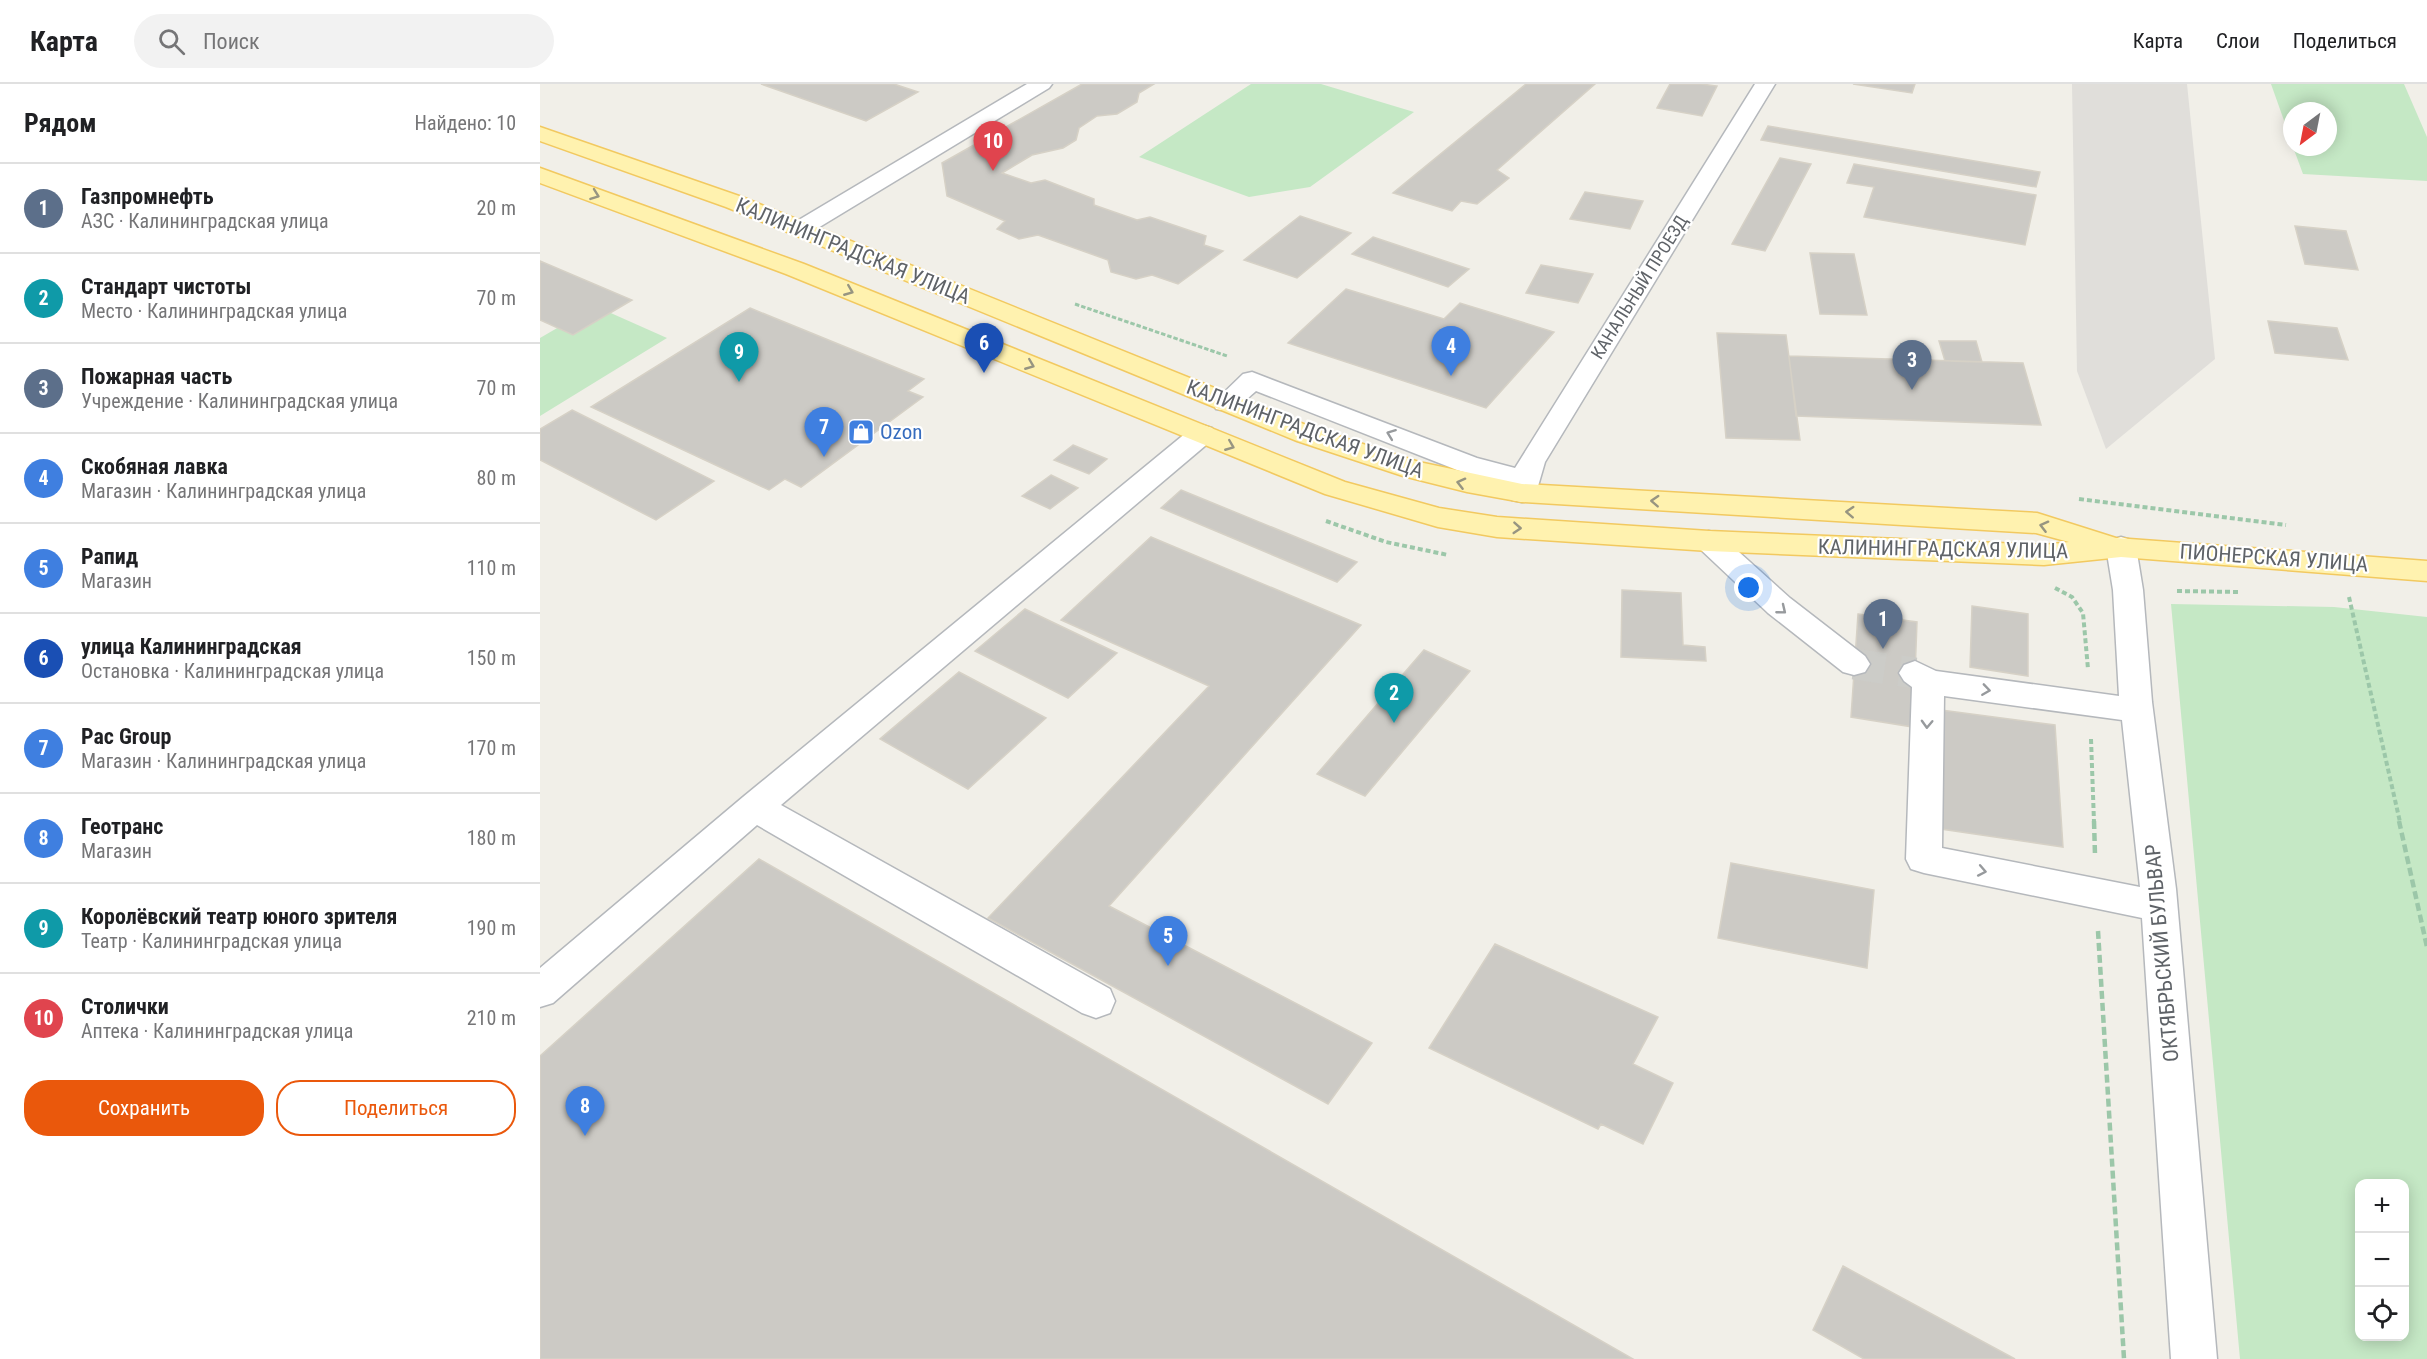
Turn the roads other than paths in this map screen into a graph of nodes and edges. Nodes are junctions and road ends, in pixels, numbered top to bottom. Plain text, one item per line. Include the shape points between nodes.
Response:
1 (1042, 84) edge
2 (1765, 84) edge
3 (540, 134) edge
4 (540, 175) edge
5 (800, 229) junction
6 (757, 255) junction
7 (1226, 403) joint
8 (1202, 434) junction
9 (1523, 487) junction
10 (1708, 541) junction
11 (2121, 547) junction
12 (2427, 571) edge
13 (1854, 664) tunnel mouth
14 (2137, 710) junction
15 (755, 807) junction
16 (2159, 906) junction
17 (540, 991) edge
18 (1096, 1001) dead end
19 (2194, 1359) edge

1 - 5 street
2 - 9 street, КАНАЛЬНЫЙ ПРОЕЗД via 1531,462
3 - 5 main road, КАЛИНИНГРАДСКАЯ УЛИЦА via 684,183
4 -> 6 main road, КАЛИНИНГРАДСКАЯ УЛИЦА
5 - 6 main road
5 - 7 main road, КАЛИНИНГРАДСКАЯ УЛИЦА
6 -> 8 main road, КАЛИНИНГРАДСКАЯ УЛИЦА
9 -> 7 street via 1252,380
8 -> 10 main road, КАЛИНИНГРАДСКАЯ УЛИЦА via 1335,488 1438,517 1497,527
8 - 15 street
11 -> 9 main road, КАЛИНИНГРАДСКАЯ УЛИЦА via 2037,523
10 - 11 main road, КАЛИНИНГРАДСКАЯ УЛИЦА via 2044,555
10 -> 13 street via 1784,612
11 - 12 main road, ПИОНЕРСКАЯ УЛИЦА
11 - 14 street, ОКТЯБРЬСКИЙ БУЛЬВАР
14 - 16 street, ОКТЯБРЬСКИЙ БУЛЬВАР
14 - 16 street via 1922,677 1924,859
15 - 17 street
15 - 18 street
16 - 19 street, ОКТЯБРЬСКИЙ БУЛЬВАР

